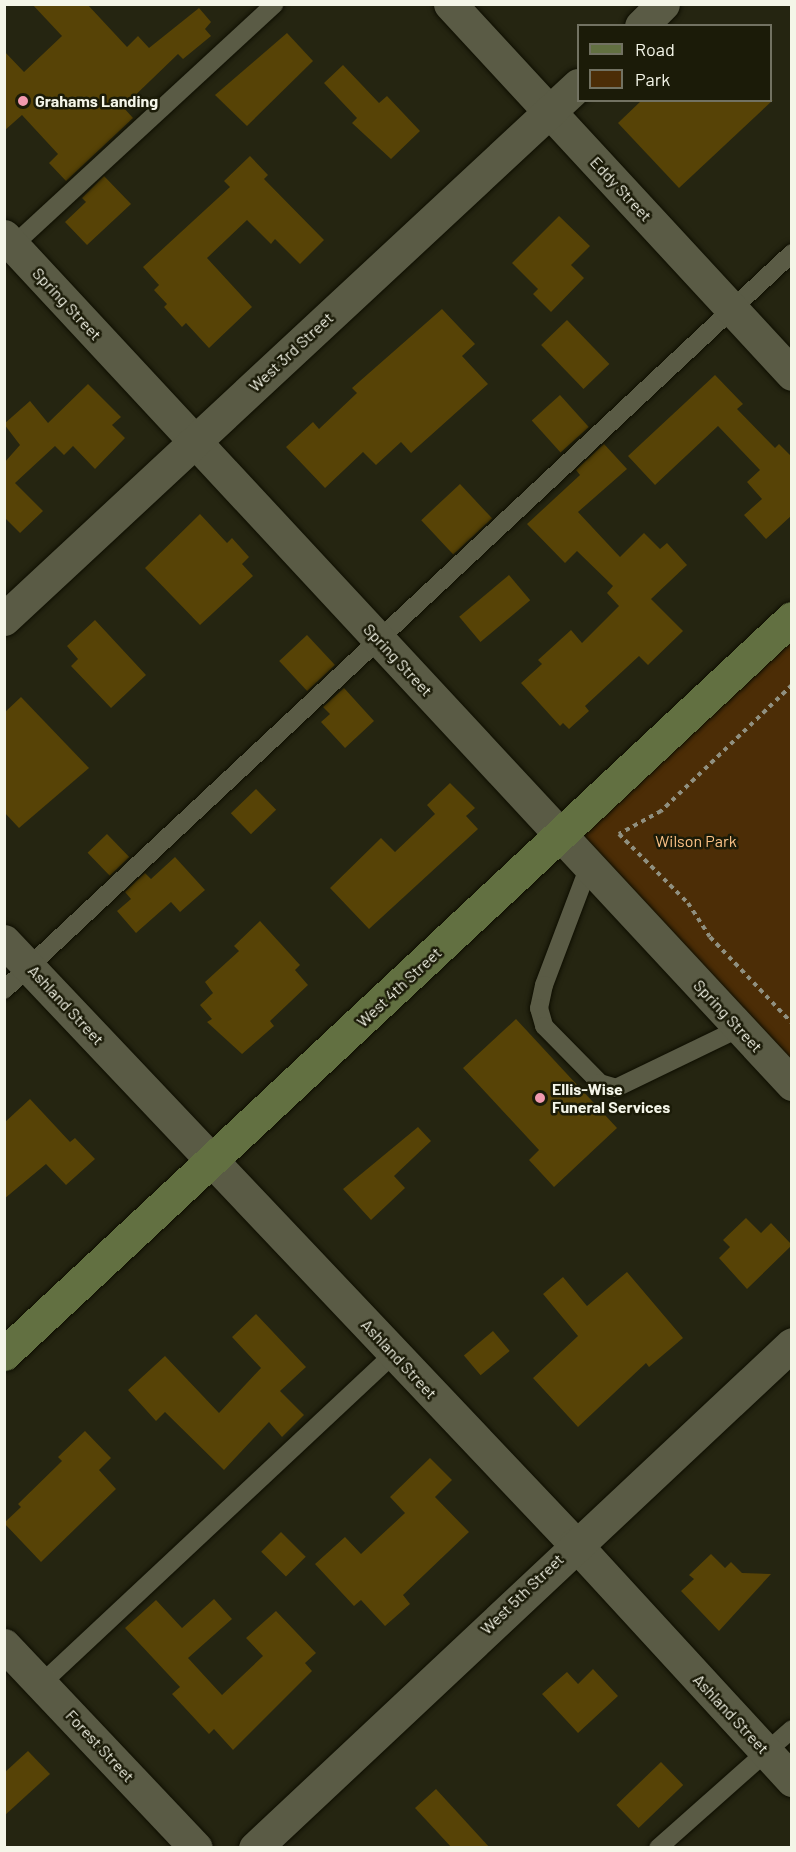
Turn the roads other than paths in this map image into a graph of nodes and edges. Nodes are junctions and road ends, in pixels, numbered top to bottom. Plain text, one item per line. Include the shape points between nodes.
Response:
1 (275, 4) edge
2 (450, 4) edge
3 (663, 4) edge
4 (643, 24) edge
5 (577, 87) edge
6 (550, 112) junction
7 (7, 245) edge
8 (792, 253) edge
9 (732, 310) junction
10 (792, 374) edge
11 (195, 442) junction
12 (792, 618) edge
13 (4, 619) edge
14 (378, 639) junction
15 (562, 836) junction
16 (589, 866) junction
17 (4, 941) edge
18 (29, 967) junction
19 (4, 990) edge
20 (740, 1028) junction
21 (792, 1084) edge
22 (212, 1159) junction
23 (792, 1344) edge
24 (4, 1354) edge
25 (394, 1354) junction
26 (575, 1544) junction
27 (4, 1645) edge
28 (42, 1684) junction
29 (792, 1729) edge
30 (767, 1753) junction
31 (792, 1780) edge
32 (196, 1848) edge
33 (255, 1848) edge
34 (658, 1848) edge

1 - 7 lane
2 - 6 street, Eddy Street
3 - 4 street
5 - 6 street, West 3rd Street
6 - 9 street, Eddy Street
6 - 11 street, West 3rd Street
7 - 11 street, Spring Street
8 - 9 lane
9 - 10 street, Eddy Street
9 - 14 lane
11 - 13 street, West 3rd Street
11 - 14 street, Spring Street
12 - 15 street, West 4th Street
14 - 15 street, Spring Street
14 - 18 lane
15 - 16 street, Spring Street
15 - 22 street, West 4th Street
16 - 20 street, Spring Street
16 - 20 lane via 544,985 539,1008 544,1026 600,1083 616,1088
17 - 18 street, Ashland Street
18 - 19 lane
18 - 22 street, Ashland Street
20 - 21 street, Spring Street
22 - 24 street, West 4th Street
22 - 25 street, Ashland Street
23 - 26 street, West 5th Street
25 - 26 street, Ashland Street
25 - 28 lane
26 - 30 street, Ashland Street
26 - 33 street, West 5th Street
27 - 28 street, Forest Street
28 - 32 street, Forest Street
29 - 30 lane
30 - 31 street, Ashland Street
30 - 34 lane

